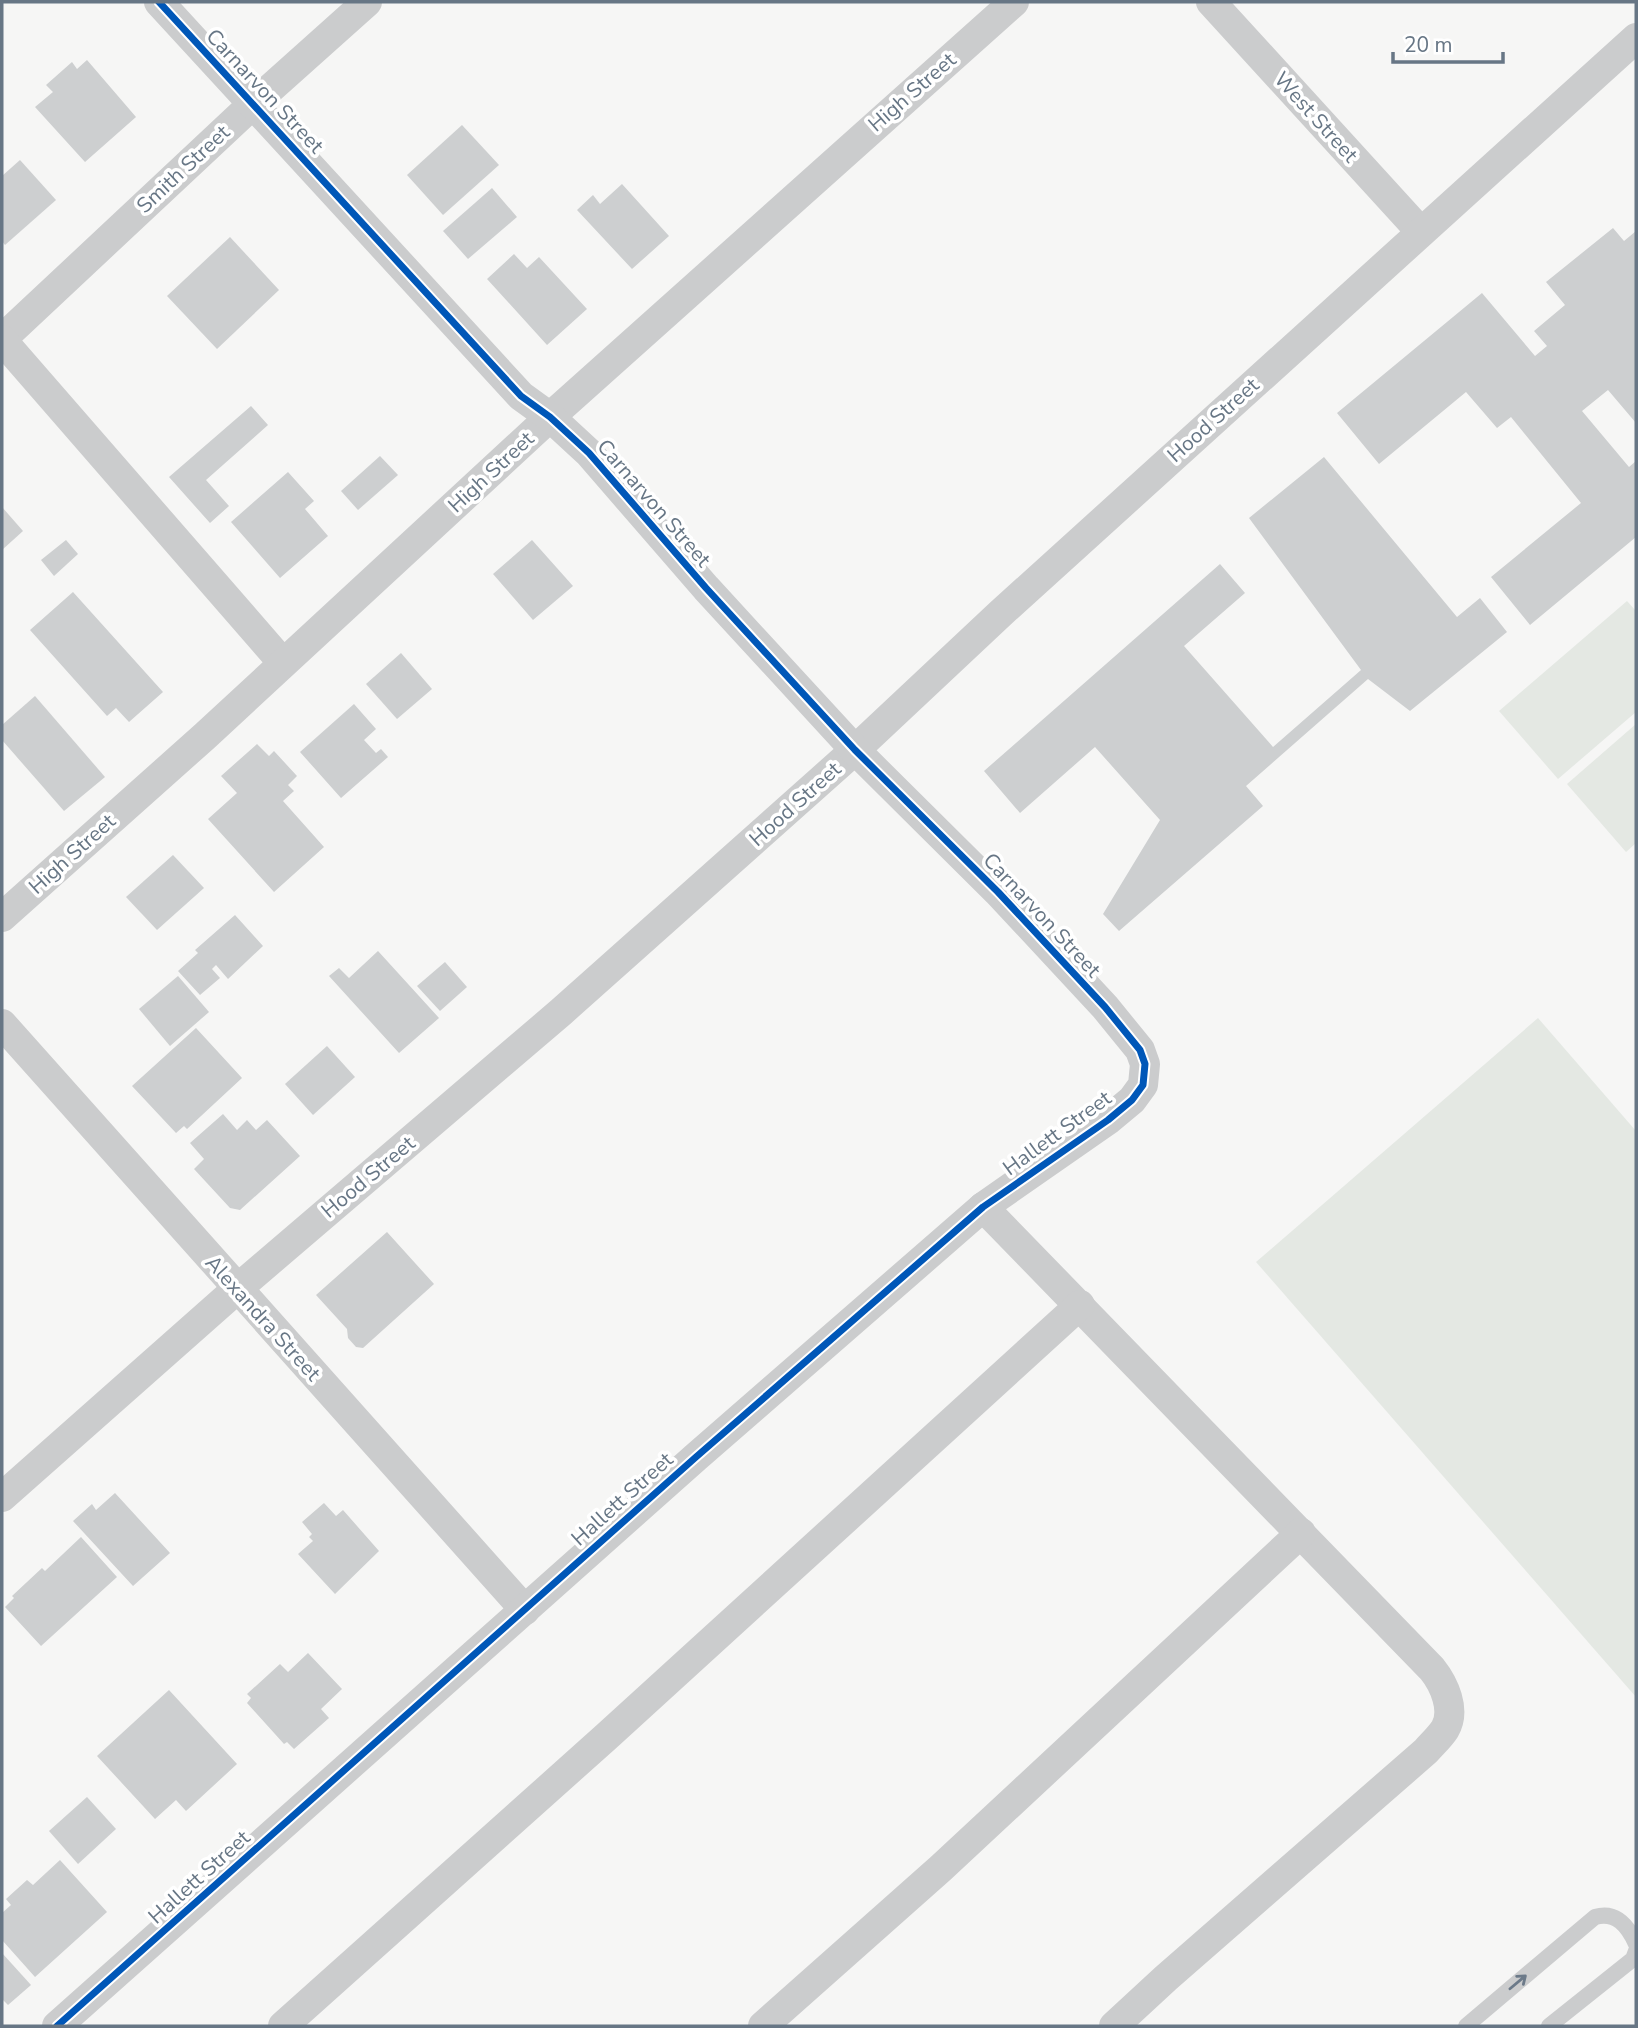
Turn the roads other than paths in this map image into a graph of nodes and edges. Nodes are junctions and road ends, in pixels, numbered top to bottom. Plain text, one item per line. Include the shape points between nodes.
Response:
1 (159, 2) edge
2 (367, 2) edge
3 (1014, 2) edge
4 (1211, 2) edge
5 (1636, 38) edge
6 (254, 103) junction
7 (1421, 232) junction
8 (2, 340) edge
9 (550, 417) junction
10 (283, 663) junction
11 (855, 750) junction
12 (2, 917) edge
13 (1095, 996) joint
14 (2, 1024) edge
15 (983, 1207) junction
16 (237, 1289) junction
17 (1080, 1305) junction
18 (2, 1497) edge
19 (1301, 1533) junction
20 (525, 1610) junction
21 (1636, 1944) edge
22 (1636, 1951) edge
23 (57, 2026) edge
24 (283, 2026) edge
25 (763, 2026) edge
26 (1114, 2026) edge
27 (1466, 2026) edge
28 (1549, 2026) edge

1 - 6 street, Carnarvon Street
2 - 6 street, Smith Street
3 - 9 street, High Street
4 - 7 street, West Street
5 - 7 street, Hood Street
6 - 8 street, Smith Street
6 - 9 street, Carnarvon Street via 521,396
7 - 11 street, Hood Street
8 - 10 street
9 - 10 street, High Street
9 - 11 street, Carnarvon Street via 589,453
10 - 12 street, High Street
11 - 13 street, Carnarvon Street
11 - 16 street, Hood Street via 561,1012
13 - 15 street, Hallett Street via 1140,1050 1145,1070 1139,1092
14 - 16 street, Alexandra Street
15 - 17 street
15 - 20 street, Hallett Street
16 - 18 street, Hood Street
16 - 20 street, Alexandra Street
17 - 19 street
17 - 24 street
19 - 25 street
19 - 26 street via 1441,1680 1449,1710 1447,1724 1426,1751
20 - 23 street, Hallett Street
27 -> 21 lane via 1595,1917 1605,1914 1619,1919
22 - 28 lane via 1633,1959

